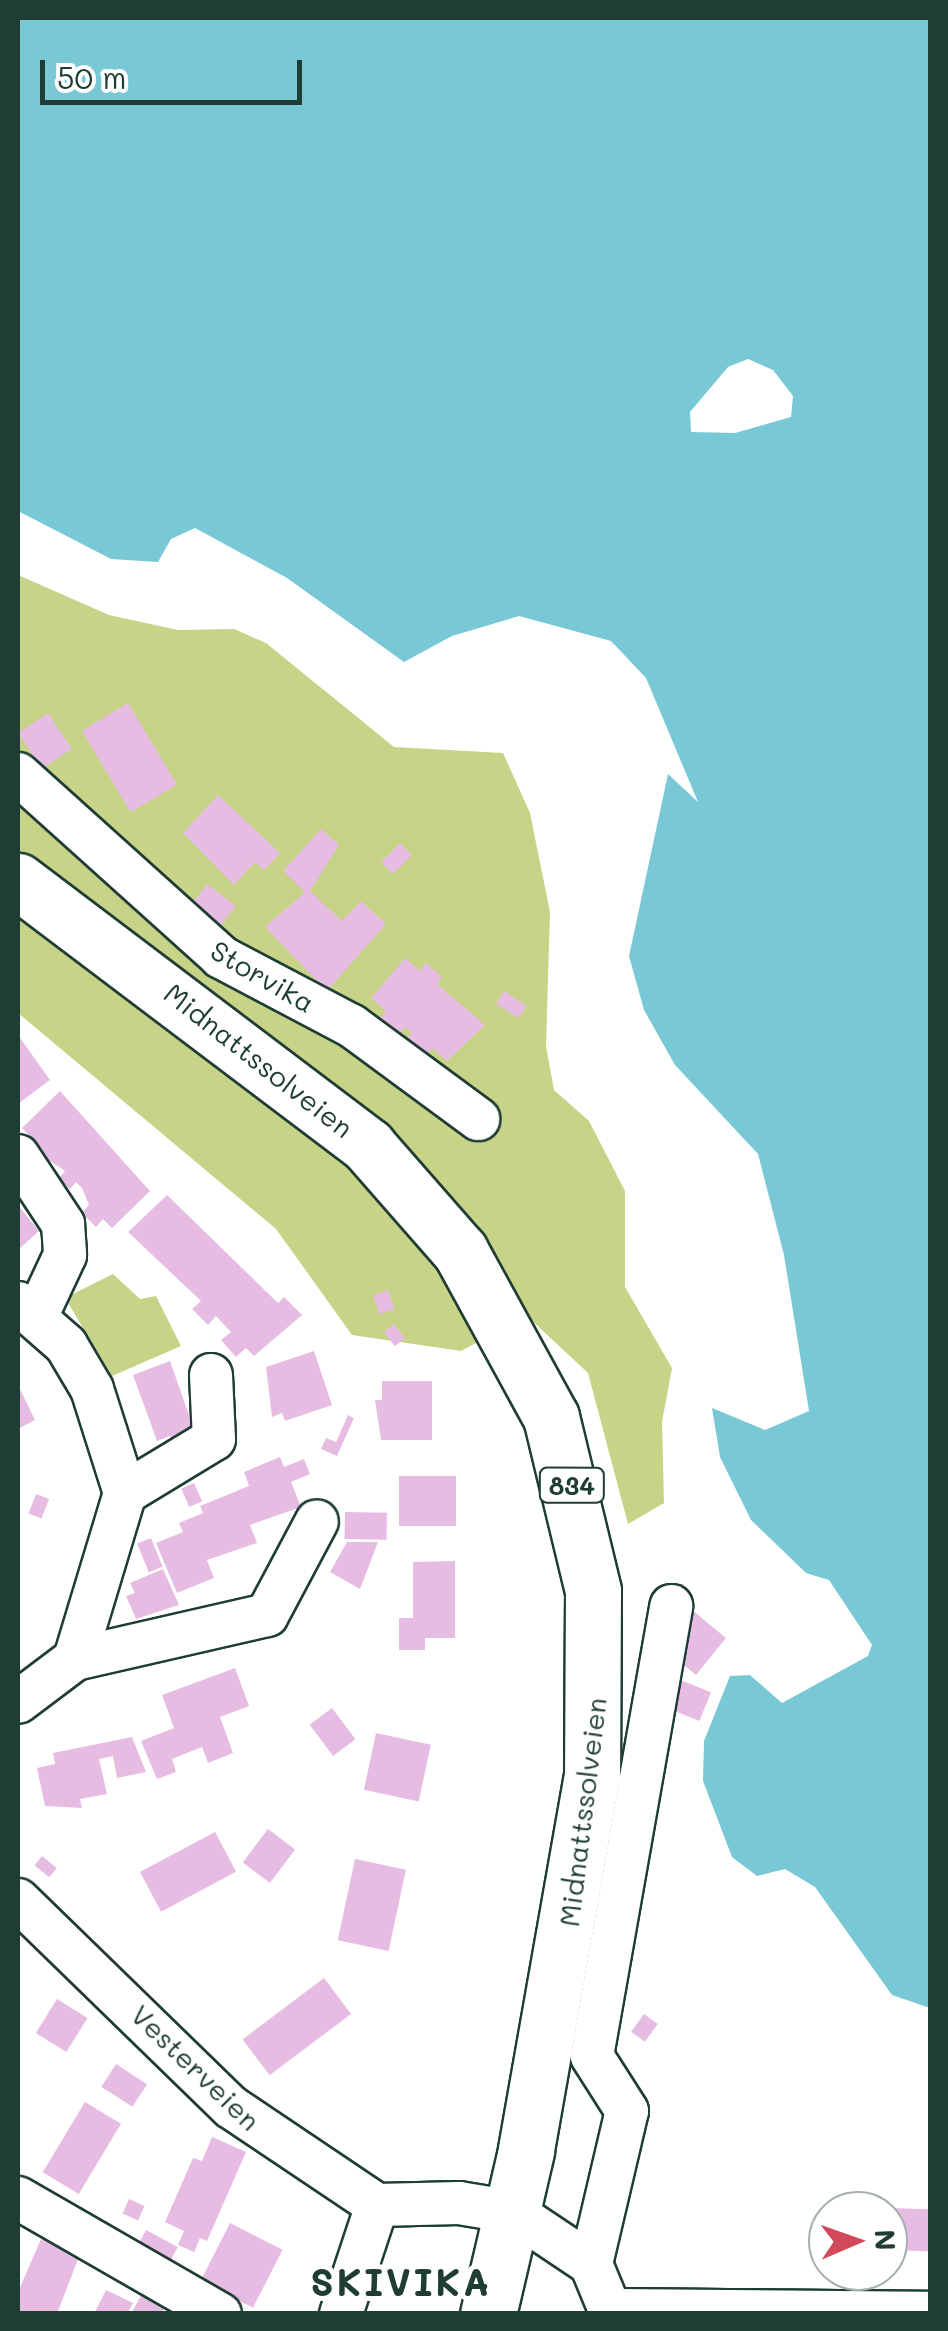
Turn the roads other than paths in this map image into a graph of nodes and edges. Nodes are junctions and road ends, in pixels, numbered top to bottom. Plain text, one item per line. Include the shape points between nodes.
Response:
1 (18, 774) edge
2 (18, 880) edge
3 (478, 1119) dead end
4 (18, 1156) edge
5 (28, 1309) edge
6 (211, 1374) dead end
7 (126, 1494) junction
8 (317, 1520) dead end
9 (671, 1606) dead end
10 (75, 1659) junction
11 (18, 1702) edge
12 (18, 1900) edge
13 (18, 2198) edge
14 (378, 2205) junction
15 (513, 2212) junction
16 (591, 2264) junction
17 (610, 2312) edge
18 (882, 2312) edge
19 (930, 2313) edge
20 (220, 2314) edge
21 (341, 2314) edge
22 (488, 2314) edge

1 - 3 street, Storvika via 222,957 352,1026
2 - 15 main road, Midnattssolveien / 834 via 315,1098 382,1159 460,1251 551,1417 587,1557 596,1692 576,1890
4 - 5 street via 63,1224 65,1255
5 - 7 street via 92,1389
6 - 7 street via 214,1438
7 - 10 street
8 - 10 street via 267,1614
9 - 16 street via 592,2056 627,2111
10 - 11 street
12 - 14 street, Vesterveien via 231,2107
13 - 20 street
14 - 15 street via 459,2203
14 - 21 street
15 - 16 street
15 - 22 main road, Midnattssolveien / 834
16 - 17 street
17 - 18 street
18 - 19 street

